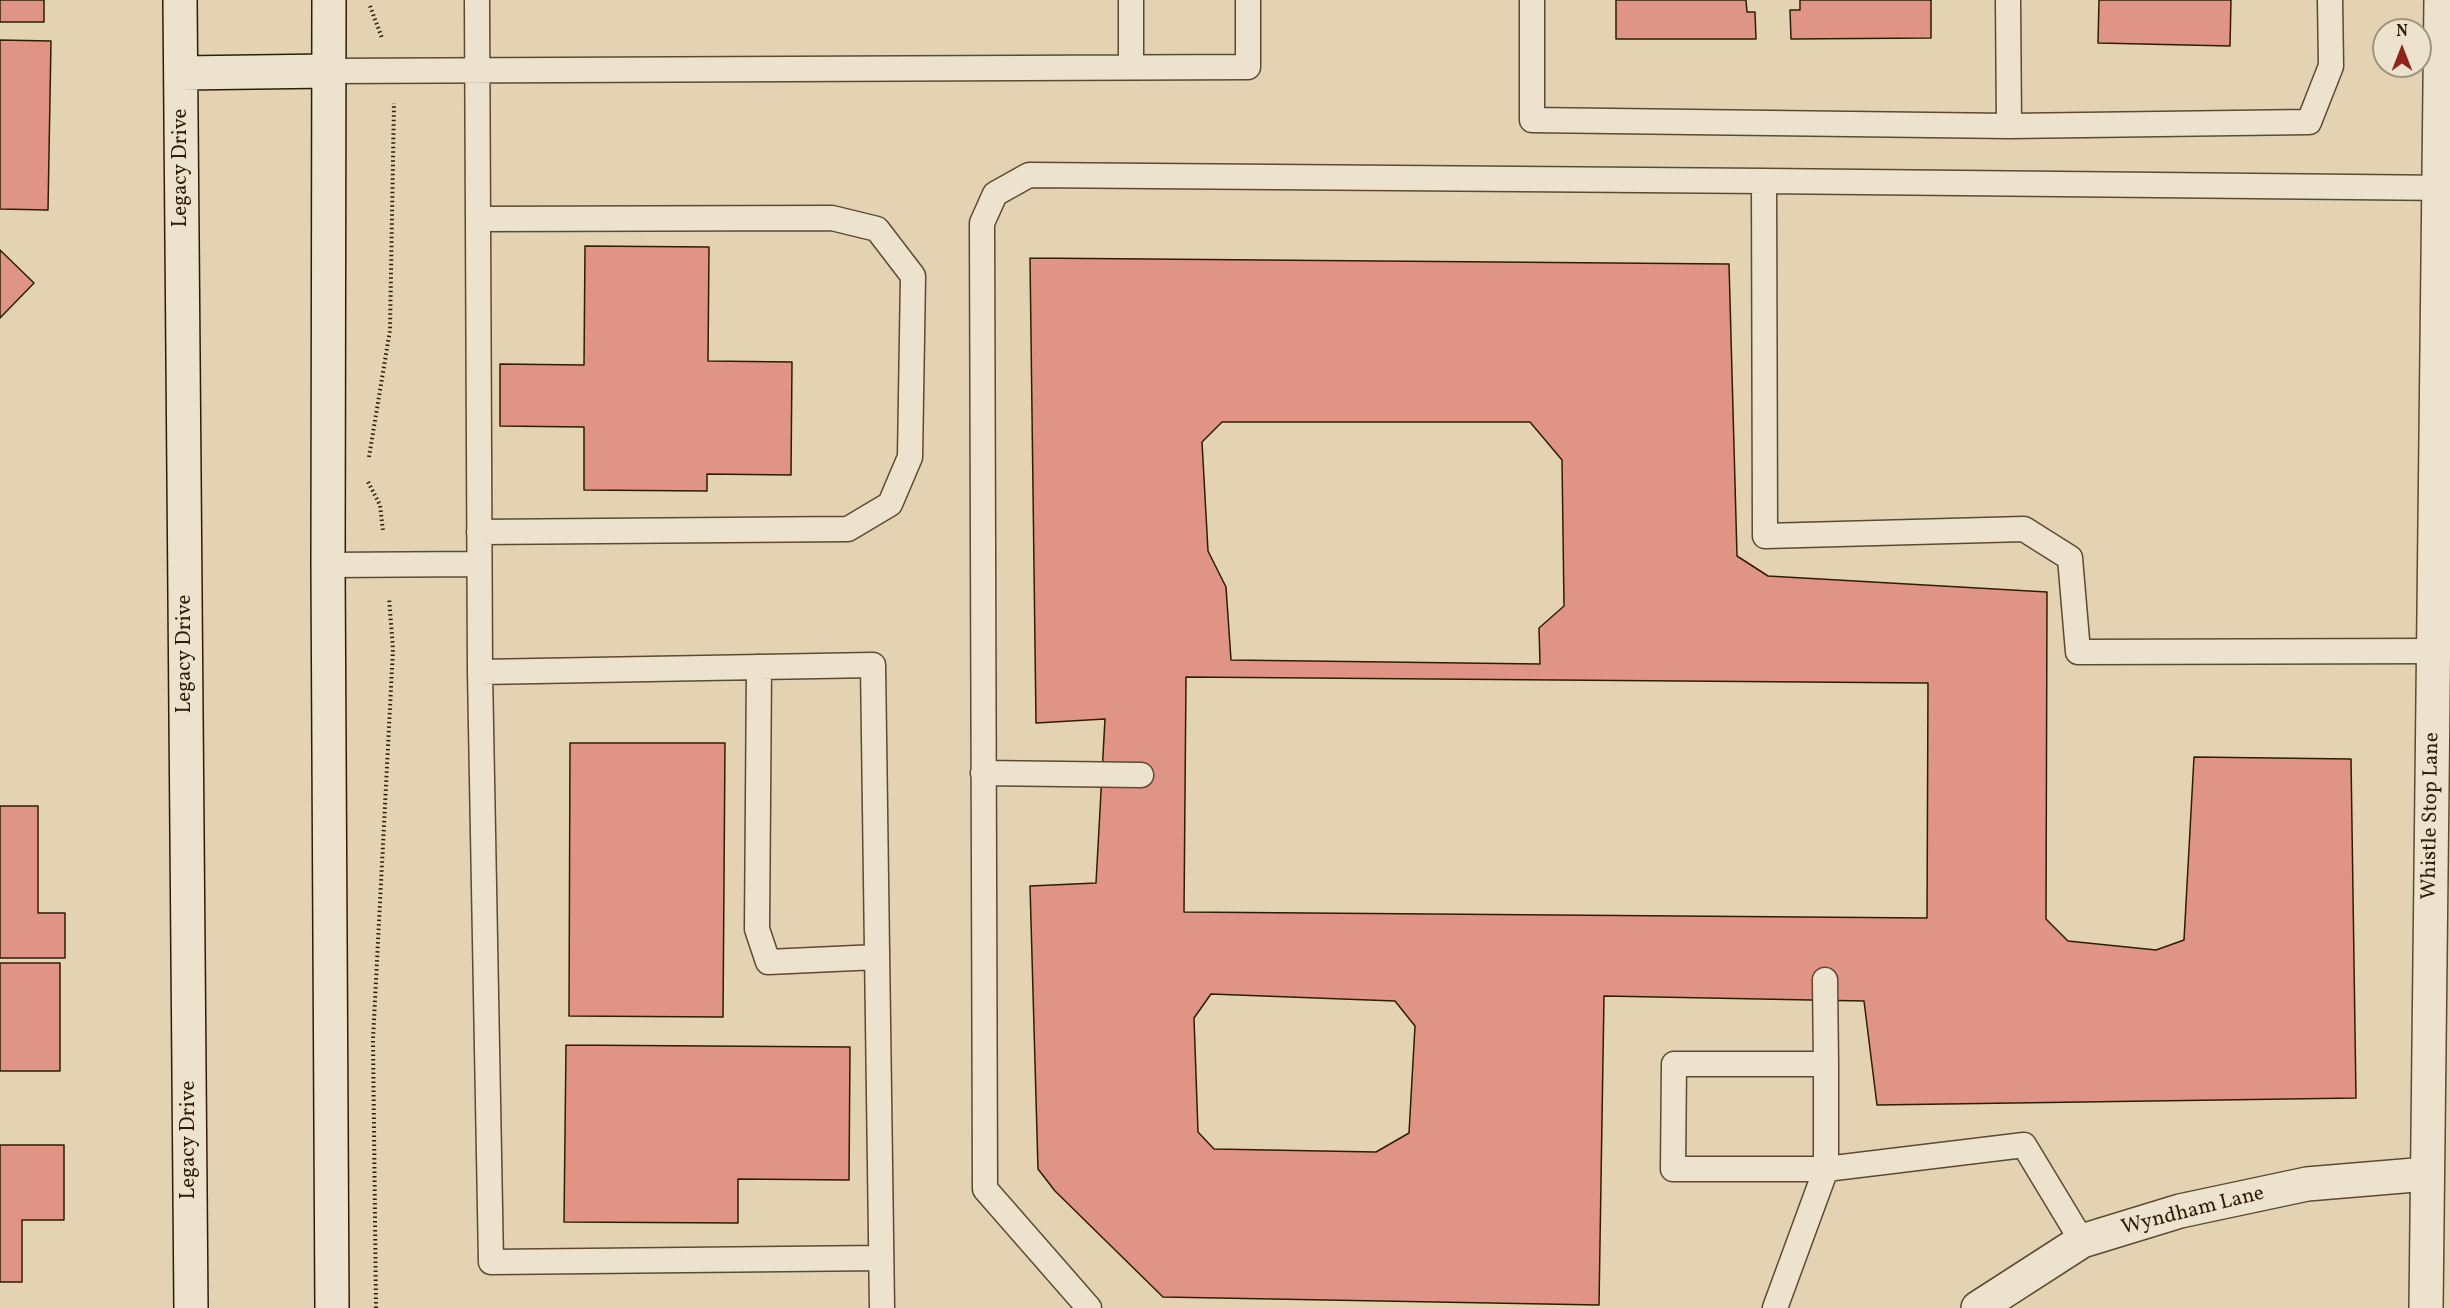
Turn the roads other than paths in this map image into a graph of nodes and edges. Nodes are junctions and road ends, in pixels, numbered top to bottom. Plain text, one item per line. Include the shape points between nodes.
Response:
1 (180, 0) edge
2 (329, 0) edge
3 (477, 0) edge
4 (1131, 0) edge
5 (1248, 0) edge
6 (1532, 0) edge
7 (2008, 0) edge
8 (2330, 0) edge
9 (2440, 0) edge
10 (1131, 67) junction
11 (478, 70) junction
12 (329, 71) junction
13 (181, 73) junction
14 (2009, 126) junction
15 (1764, 181) junction
16 (2444, 188) edge
17 (478, 219) junction
18 (479, 532) junction
19 (479, 564) junction
20 (328, 565) junction
21 (2433, 651) junction
22 (759, 668) junction
23 (480, 672) junction
24 (983, 773) junction
25 (1141, 775) dead end
26 (2440, 895) edge
27 (877, 957) junction
28 (1825, 980) dead end
29 (1826, 1064) junction
30 (1826, 1169) junction
31 (2427, 1174) junction
32 (2082, 1241) junction
33 (881, 1258) junction
34 (191, 1308) edge
35 (332, 1308) edge
36 (882, 1308) edge
37 (1089, 1308) edge
38 (1775, 1308) edge
39 (1978, 1308) edge
40 (2426, 1308) edge

1 - 13 main road, Legacy Drive
2 - 12 main road
3 - 11 lane
4 - 10 lane
5 - 10 lane via 1248,67
6 - 14 lane via 1532,120
7 - 14 lane
8 - 14 lane via 2331,66 2309,122
9 - 16 main road, Whistle Stop Lane
10 - 11 lane
11 - 12 lane
11 - 17 lane
12 - 13 main road
12 - 20 main road
13 - 34 main road, Legacy Drive
15 - 16 lane
15 - 21 lane via 1765,536 2024,529 2070,558 2078,652
15 - 24 lane via 1029,175 995,194 982,223
16 - 21 main road, Whistle Stop Lane
17 - 18 lane
17 - 18 lane via 832,218 877,229 913,276 910,457 890,504 848,529
18 - 19 lane
19 - 20 lane
19 - 23 lane
20 - 35 main road
21 - 26 main road, Whistle Stop Lane
22 - 23 lane
22 - 27 lane via 757,929 768,962
22 - 27 lane via 873,665
23 - 33 lane via 490,1262
24 - 25 lane
24 - 37 lane via 985,1189
26 - 31 main road, Whistle Stop Lane
27 - 33 lane
28 - 29 lane
29 - 30 lane
29 - 30 lane via 1674,1064 1673,1169
30 - 32 lane via 2024,1145
30 - 38 lane
31 - 32 main road, Wyndham Lane via 2307,1184 2180,1210
31 - 40 main road, Whistle Stop Lane
32 - 39 main road, Wyndham Lane
33 - 36 lane

